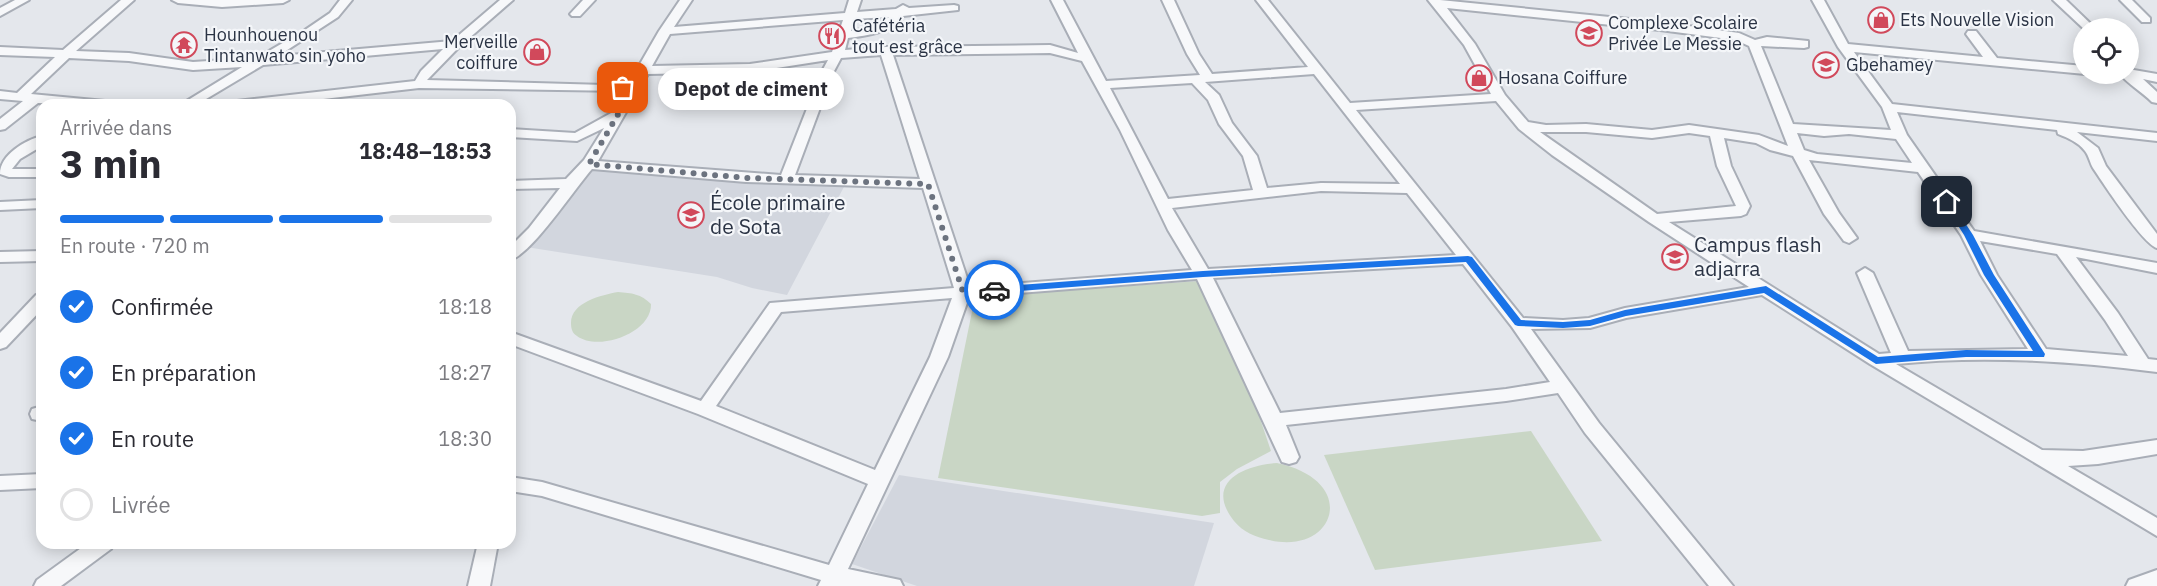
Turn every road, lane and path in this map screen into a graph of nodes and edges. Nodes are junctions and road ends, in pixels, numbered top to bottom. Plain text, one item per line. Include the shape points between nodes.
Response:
1 (22, 0) edge
2 (128, 0) edge
3 (178, 0) edge
4 (283, 0) edge
5 (346, 0) edge
6 (507, 0) edge
7 (589, 0) edge
8 (686, 0) edge
9 (855, 0) edge
10 (909, 0) edge
11 (1057, 0) edge
12 (1168, 0) edge
13 (1262, 0) edge
14 (1557, 0) edge
15 (1818, 0) edge
16 (2059, 0) edge
17 (2126, 0) edge
18 (1436, 2) edge
19 (954, 8) dead end
20 (898, 12) junction
21 (0, 13) edge
22 (576, 14) dead end
23 (848, 16) junction
24 (1561, 16) junction
25 (2078, 18) edge
26 (2146, 20) dead end
27 (665, 31) junction
28 (1972, 34) dead end
29 (842, 36) junction
30 (455, 44) junction
31 (1754, 44) junction
32 (1804, 44) dead end
33 (1844, 47) junction
34 (0, 51) edge
35 (886, 51) junction
36 (69, 53) junction
37 (837, 55) junction
38 (1087, 60) junction
39 (1993, 61) junction
40 (257, 63) junction
41 (2073, 69) edge
42 (644, 70) junction
43 (1317, 70) junction
44 (2139, 75) edge
45 (2157, 78) edge
46 (1202, 79) junction
47 (2139, 83) edge
48 (419, 84) junction
49 (1101, 85) junction
50 (634, 87) junction
51 (0, 95) edge
52 (1499, 97) junction
53 (26, 99) junction
54 (197, 99) edge
55 (289, 99) edge
56 (2157, 99) edge
57 (36, 100) edge
58 (1346, 107) junction
59 (1888, 107) junction
60 (618, 115) junction
61 (0, 126) edge
62 (1524, 126) junction
63 (1789, 128) junction
64 (2057, 128) junction
65 (516, 133) edge
66 (1716, 134) junction
67 (1900, 135) junction
68 (2157, 137) edge
69 (36, 144) edge
70 (1798, 153) junction
71 (589, 164) junction
72 (1924, 168) junction
73 (36, 173) edge
74 (786, 180) junction
75 (570, 183) junction
76 (928, 184) junction
77 (516, 185) edge
78 (1414, 189) junction
79 (1261, 192) junction
80 (36, 204) edge
81 (1164, 204) junction
82 (0, 206) edge
83 (1654, 219) junction
84 (1969, 235) junction
85 (1849, 238) dead end
86 (2157, 243) edge
87 (516, 249) edge
88 (2062, 250) junction
89 (36, 256) edge
90 (0, 257) edge
91 (1468, 259) junction
92 (2157, 268) edge
93 (1865, 273) dead end
94 (1203, 274) junction
95 (1766, 289) junction
96 (963, 292) junction
97 (36, 305) edge
98 (1518, 323) junction
99 (516, 340) edge
100 (0, 343) edge
101 (2040, 354) junction
102 (1902, 357) junction
103 (1876, 360) junction
104 (2150, 365) edge
105 (1561, 386) junction
106 (705, 409) junction
107 (1274, 420) junction
108 (2157, 447) edge
109 (2035, 456) junction
110 (1289, 457) dead end
111 (879, 480) junction
112 (36, 481) edge
113 (0, 483) edge
114 (516, 485) edge
115 (2157, 528) edge
116 (96, 549) edge
117 (487, 549) edge
118 (2157, 579) edge
119 (832, 581) edge
120 (45, 586) edge
121 (479, 586) edge
122 (892, 586) edge
123 (1722, 586) edge
124 (2137, 586) edge

1 - 21 street
2 - 36 street
3 - 4 street
5 - 40 street via 326,21
6 - 30 street
7 - 22 street
8 - 27 street
9 - 23 street
10 - 20 street
11 - 38 street
12 - 46 street
13 - 43 street
14 - 24 street
15 - 33 street
16 - 25 street
17 - 26 street
18 - 24 street
18 - 52 street via 1469,44
19 - 20 street
20 - 23 street
20 - 29 street via 878,30
23 - 27 street
23 - 29 street
24 - 31 street via 1738,37
27 - 42 street
28 - 39 street
29 - 37 street
30 - 40 street
30 - 48 street
31 - 32 street
31 - 63 street
33 - 39 street
33 - 59 street
34 - 36 street
35 - 37 street
35 - 38 street via 1050,50
35 - 76 street
36 - 40 street via 193,66
36 - 53 street
37 - 42 street via 758,67
37 - 74 street
38 - 49 street
39 - 41 street
40 - 54 street
42 - 50 street
43 - 46 street
43 - 58 street
44 - 45 street
46 - 49 street
46 - 79 street via 1226,124 1250,156
47 - 56 street
48 - 50 street
48 - 55 street
49 - 81 street
50 - 60 street
51 - 53 street
52 - 58 street
52 - 62 street
53 - 57 street
53 - 61 street
58 - 78 street
59 - 64 street
59 - 67 street
60 - 65 street via 577,137
60 - 71 street
62 - 66 street via 1652,134 1689,129
62 - 83 street
63 - 67 street
63 - 70 street
64 - 68 street
64 - 86 street via 2079,138 2093,151 2099,166
66 - 70 street via 1759,139
66 - 83 street via 1724,166 1743,206 1741,211
67 - 72 street
69 - 73 street via 15,156 4,170
70 - 72 street
70 - 85 street
71 - 74 street
71 - 75 street
72 - 84 street
74 - 76 street
75 - 77 street
75 - 87 street via 542,224
76 - 96 street
78 - 79 street via 1356,186
78 - 91 street
79 - 81 street
80 - 82 street
81 - 94 street
83 - 95 street
84 - 88 street
84 - 101 street via 1989,275
88 - 92 street
88 - 104 street
89 - 90 street
91 - 94 street
91 - 98 street
93 - 102 street
94 - 96 street
94 - 107 street
95 - 98 street via 1625,313 1590,323
95 - 103 street
96 - 106 street via 776,307
96 - 111 street via 939,357
97 - 100 street
98 - 105 street
99 - 106 street
101 - 102 street
101 - 104 street
102 - 103 street
103 - 109 street
105 - 107 street
105 - 123 street
106 - 111 street
107 - 110 street
108 - 109 street via 2098,458
109 - 115 street
111 - 119 street
112 - 113 street
114 - 119 street via 542,489
116 - 120 street
117 - 121 street
118 - 124 street
119 - 122 street

